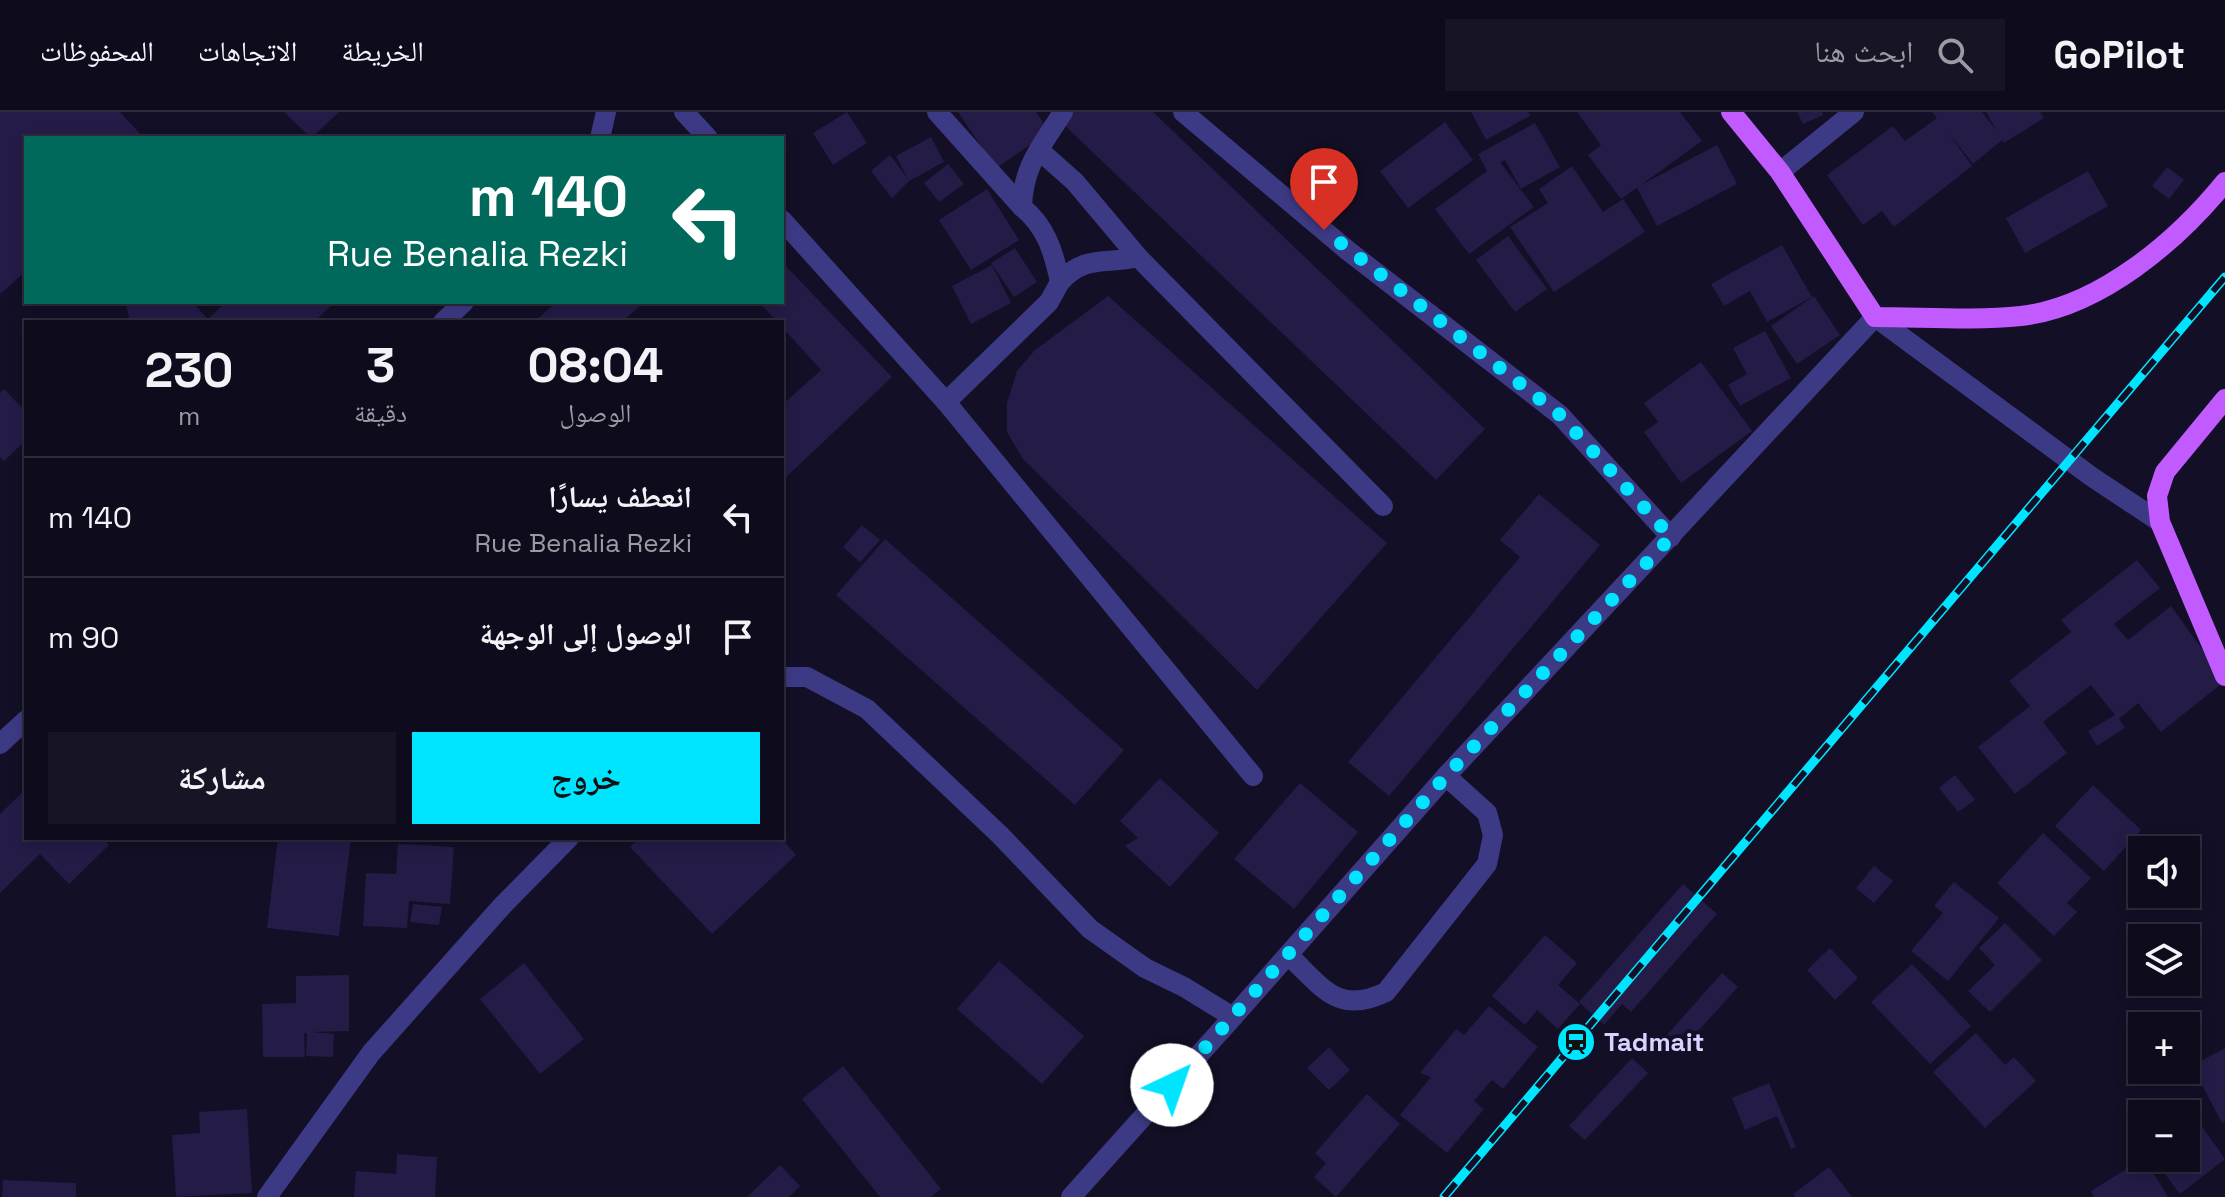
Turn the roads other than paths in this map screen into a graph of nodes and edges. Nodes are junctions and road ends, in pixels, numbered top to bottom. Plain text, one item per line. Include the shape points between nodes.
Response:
1 (606, 112) edge
2 (684, 112) edge
3 (937, 112) edge
4 (1063, 112) edge
5 (1183, 112) edge
6 (1731, 112) edge
7 (1854, 112) edge
8 (600, 136) edge
9 (706, 136) edge
10 (1039, 150) junction
11 (1780, 172) junction
12 (2225, 182) edge
13 (1022, 207) junction
14 (784, 222) edge
15 (1138, 257) junction
16 (1060, 282) junction
17 (462, 304) edge
18 (1875, 317) junction
19 (445, 320) edge
20 (2225, 399) edge
21 (946, 402) junction
22 (1383, 506) dead end
23 (2160, 522) junction
24 (1671, 537) junction
25 (2225, 676) edge
26 (784, 677) edge
27 (24, 722) edge
28 (0, 744) edge
29 (1253, 776) dead end
30 (1446, 776) junction
31 (567, 840) edge
32 (1288, 955) junction
33 (1233, 1017) junction
34 (267, 1197) edge
35 (1071, 1197) edge

1 - 8 street
2 - 9 street
3 - 13 street
4 - 10 street
5 - 24 street via 1347,250 1560,415
6 - 11 main road
7 - 11 street
10 - 13 street via 1025,174
10 - 15 street via 1075,182
11 - 18 main road
12 - 18 main road via 2173,240 2125,276 2069,303 2023,316
13 - 16 street via 1052,248
14 - 21 street
15 - 16 street via 1073,267
15 - 22 street
16 - 21 street via 1049,302
17 - 19 street
18 - 23 street
18 - 24 street
20 - 23 main road via 2165,472 2157,496
21 - 29 street
23 - 25 main road
24 - 30 street
26 - 33 street via 807,677 867,709 1090,929 1145,968
27 - 28 street
30 - 32 street
30 - 32 street via 1487,813 1493,835 1487,864 1386,992 1366,1002 1344,1002
31 - 34 street via 371,1053
32 - 33 street
33 - 35 street

